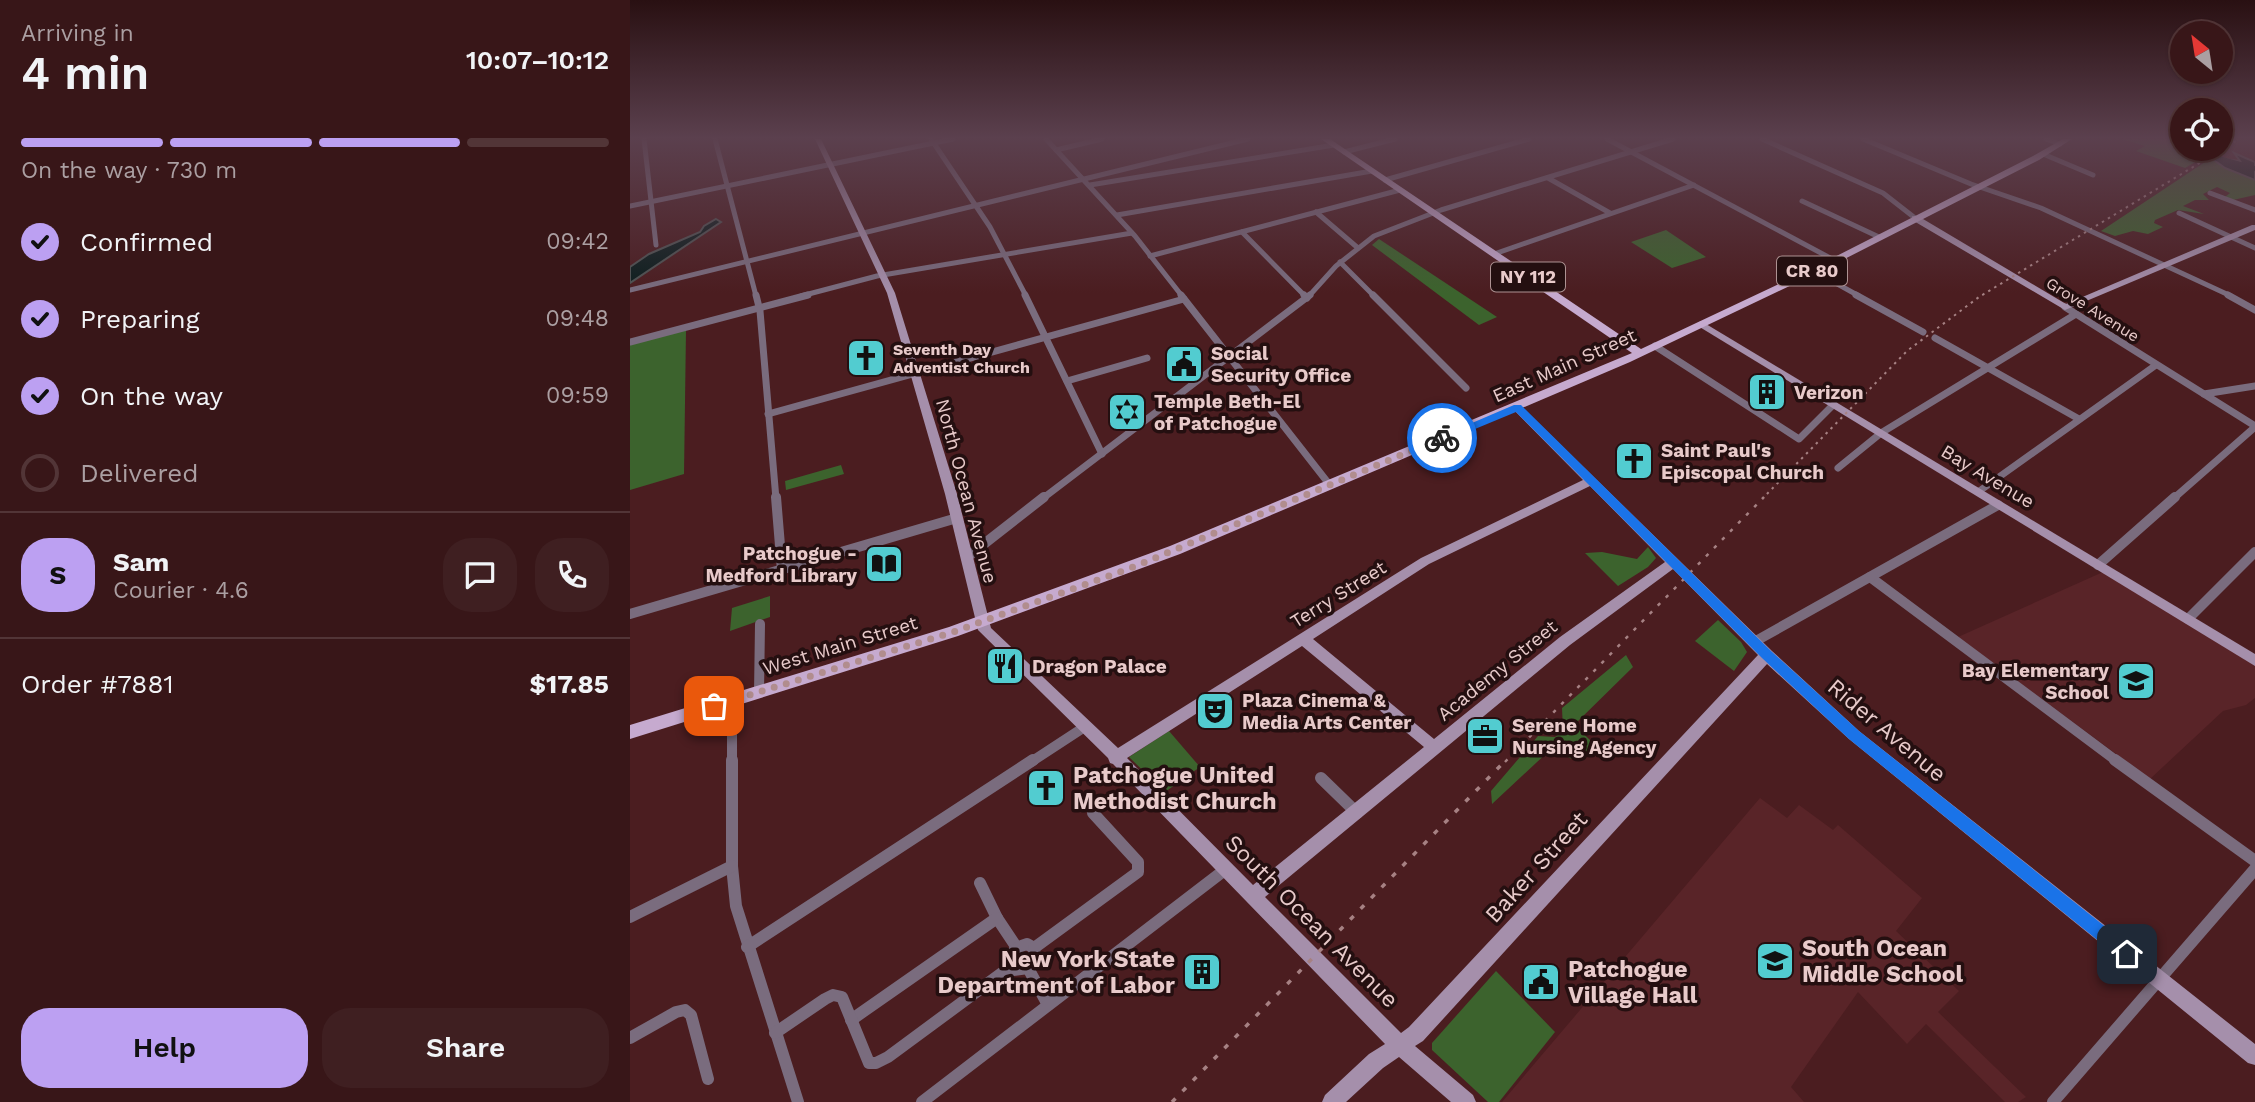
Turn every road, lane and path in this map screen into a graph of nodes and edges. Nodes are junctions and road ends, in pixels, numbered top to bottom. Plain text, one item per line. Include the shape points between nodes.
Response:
1 (649, 190) edge
2 (704, 190) edge
3 (728, 190) edge
4 (843, 190) edge
5 (966, 190) edge
6 (1049, 190) edge
7 (1095, 190) edge
8 (1259, 190) edge
9 (1397, 190) edge
10 (1399, 190) edge
11 (1508, 190) edge
12 (1569, 190) edge
13 (1677, 190) edge
14 (1703, 190) edge
15 (1877, 190) edge
16 (1970, 190) edge
17 (1988, 190) edge
18 (2210, 193) dead end
19 (650, 201) junction
20 (1802, 201) dead end
21 (630, 206) edge
22 (977, 206) junction
23 (2255, 210) edge
24 (1316, 212) junction
25 (1434, 213) junction
26 (2179, 213) dead end
27 (1610, 214) junction
28 (1116, 215) junction
29 (1915, 218) junction
30 (2255, 227) edge
31 (1242, 232) junction
32 (1132, 233) junction
33 (863, 234) junction
34 (1879, 236) junction
35 (2230, 237) junction
36 (656, 245) dead end
37 (1358, 248) junction
38 (2255, 248) edge
39 (1494, 254) junction
40 (1006, 255) junction
41 (1150, 256) junction
42 (1834, 260) junction
43 (747, 262) junction
44 (1340, 262) junction
45 (2166, 265) junction
46 (1814, 271) junction
47 (883, 276) junction
48 (630, 290) edge
49 (1307, 298) junction
50 (1184, 299) junction
51 (2065, 307) junction
52 (759, 308) junction
53 (2255, 310) edge
54 (2076, 314) junction
55 (1701, 324) junction
56 (1923, 332) dead end
57 (1046, 337) junction
58 (1935, 338) dead end
59 (630, 342) edge
60 (1655, 346) junction
61 (1640, 353) junction
62 (1228, 355) junction
63 (1147, 358) dead end
64 (2156, 365) junction
65 (1989, 367) junction
66 (915, 373) junction
67 (1067, 382) junction
68 (2255, 386) edge
69 (1466, 388) dead end
70 (2204, 394) junction
71 (1834, 404) junction
72 (1517, 408) junction
73 (768, 414) junction
74 (2079, 419) junction
75 (2255, 426) edge
76 (1881, 433) junction
77 (1102, 454) junction
78 (1838, 468) dead end
79 (1591, 481) junction
80 (1329, 484) junction
81 (1978, 492) junction
82 (1998, 505) junction
83 (957, 519) junction
84 (2255, 552) edge
85 (966, 558) junction
86 (1674, 562) junction
87 (2098, 565) junction
88 (782, 570) junction
89 (1870, 577) junction
90 (630, 614) edge
91 (2188, 619) junction
92 (982, 621) junction
93 (760, 624) dead end
94 (1303, 639) junction
95 (1754, 642) junction
96 (1767, 655) junction
97 (2255, 660) edge
98 (759, 692) junction
99 (732, 701) junction
100 (1086, 726) junction
101 (630, 732) edge
102 (1435, 748) junction
103 (1115, 758) junction
104 (1321, 778) dead end
105 (1093, 813) dead end
106 (1357, 813) junction
107 (2255, 861) edge
108 (732, 866) junction
109 (1226, 869) junction
110 (2255, 869) edge
111 (980, 883) dead end
112 (1254, 895) junction
113 (630, 917) edge
114 (997, 918) junction
115 (747, 947) junction
116 (1017, 948) junction
117 (1034, 948) junction
118 (1010, 967) junction
119 (1028, 968) junction
120 (2160, 981) junction
121 (1048, 1005) junction
122 (851, 1020) junction
123 (775, 1033) junction
124 (630, 1038) edge
125 (1399, 1045) junction
126 (2255, 1056) edge
127 (708, 1079) dead end
128 (797, 1102) edge
129 (922, 1102) edge
130 (1332, 1102) edge
131 (1466, 1102) edge
132 (2053, 1102) edge

1 - 19 street
2 - 19 street
3 - 43 street
4 - 33 street, North Ocean Avenue
5 - 22 street
6 - 22 street
7 - 28 street
8 - 28 street
9 - 24 street
10 - 25 main road, NY 112
11 - 25 street
12 - 27 street
13 - 27 street
14 - 42 street
15 - 29 street
16 - 29 main road, East Main Street / CR 80
17 - 45 street via 2037,206
18 - 23 street
19 - 21 street
19 - 36 street
20 - 34 street
22 - 33 street
22 - 40 street
24 - 31 street
24 - 37 street
25 - 37 street via 1377,235
25 - 39 main road, NY 112
26 - 35 street
27 - 39 street
28 - 32 street
29 - 34 main road, East Main Street / CR 80
29 - 51 street, Grove Avenue
30 - 35 street
31 - 41 street
31 - 49 street
32 - 40 street
32 - 41 street
33 - 43 street
33 - 47 street, North Ocean Avenue
34 - 42 main road, East Main Street / CR 80
35 - 38 street
35 - 45 street
37 - 44 street
39 - 61 main road, NY 112
40 - 47 street
40 - 57 street
41 - 50 street
42 - 46 main road, East Main Street / CR 80
43 - 48 street
43 - 52 street
44 - 49 street
44 - 69 street
45 - 51 street
45 - 53 street
46 - 55 main road, East Main Street / CR 80
46 - 56 street
47 - 52 street
47 - 66 street, North Ocean Avenue
49 - 62 street
50 - 57 street
50 - 62 street
51 - 54 street, Grove Avenue
52 - 59 street
52 - 73 street
54 - 64 street, Grove Avenue
54 - 65 street
55 - 60 main road, East Main Street
55 - 71 street, Bay Avenue
57 - 66 street
57 - 67 street
58 - 65 street
60 - 61 main road, East Main Street
60 - 71 street via 1799,439
61 - 72 main road, East Main Street
62 - 77 street
62 - 80 street
63 - 67 street
64 - 70 street, Grove Avenue
64 - 74 street
65 - 74 street
65 - 76 street
66 - 73 street
66 - 83 street, North Ocean Avenue
67 - 77 street
68 - 70 street
70 - 75 street, Grove Avenue
71 - 76 street, Bay Avenue
72 - 79 street, Rider Avenue
72 - 80 main road, East Main Street
73 - 88 street
74 - 81 street
75 - 87 street
76 - 78 street
76 - 81 street, Bay Avenue
77 - 85 street
79 - 86 street, Rider Avenue
79 - 94 street, Terry Street via 1425,561
80 - 92 main road, East Main Street via 1153,559
81 - 82 street, Bay Avenue
82 - 87 street, Bay Avenue
82 - 89 street
83 - 85 street, North Ocean Avenue
83 - 88 street
84 - 91 street
85 - 92 street, North Ocean Avenue
86 - 95 street, Rider Avenue
86 - 102 street, Academy Street via 1565,641
87 - 91 street, Bay Avenue
88 - 90 street
89 - 95 street
89 - 107 street
91 - 97 street, Bay Avenue
92 - 98 main road, West Main Street
92 - 100 street, South Ocean Avenue via 985,630
93 - 98 street
94 - 102 street
94 - 103 street, Terry Street
95 - 96 street, Rider Avenue
96 - 120 street, Rider Avenue via 1854,735
96 - 125 street, Baker Street via 1471,977 1416,1034
98 - 99 main road, West Main Street
99 - 101 main road, West Main Street
99 - 108 street
100 - 103 street, South Ocean Avenue
100 - 115 street
102 - 106 street, Academy Street
103 - 109 street, South Ocean Avenue
104 - 106 street
105 - 117 street via 1138,862 1138,872
106 - 112 street, Academy Street
108 - 113 street
108 - 115 street
109 - 112 street, South Ocean Avenue
109 - 121 street
110 - 120 street
111 - 114 street
112 - 125 street, South Ocean Avenue
114 - 116 street
114 - 122 street
115 - 123 street
116 - 117 street via 1027,944
116 - 118 street via 1009,957
117 - 119 street via 1035,958
118 - 119 street via 1017,971
118 - 122 street via 876,1063 869,1063
119 - 121 street
120 - 126 street, Rider Avenue
120 - 132 street
121 - 129 street
122 - 123 street via 842,997 833,995
123 - 128 street
124 - 127 street via 685,1010 691,1015
125 - 130 street, Baker Street
125 - 131 street, South Ocean Avenue

